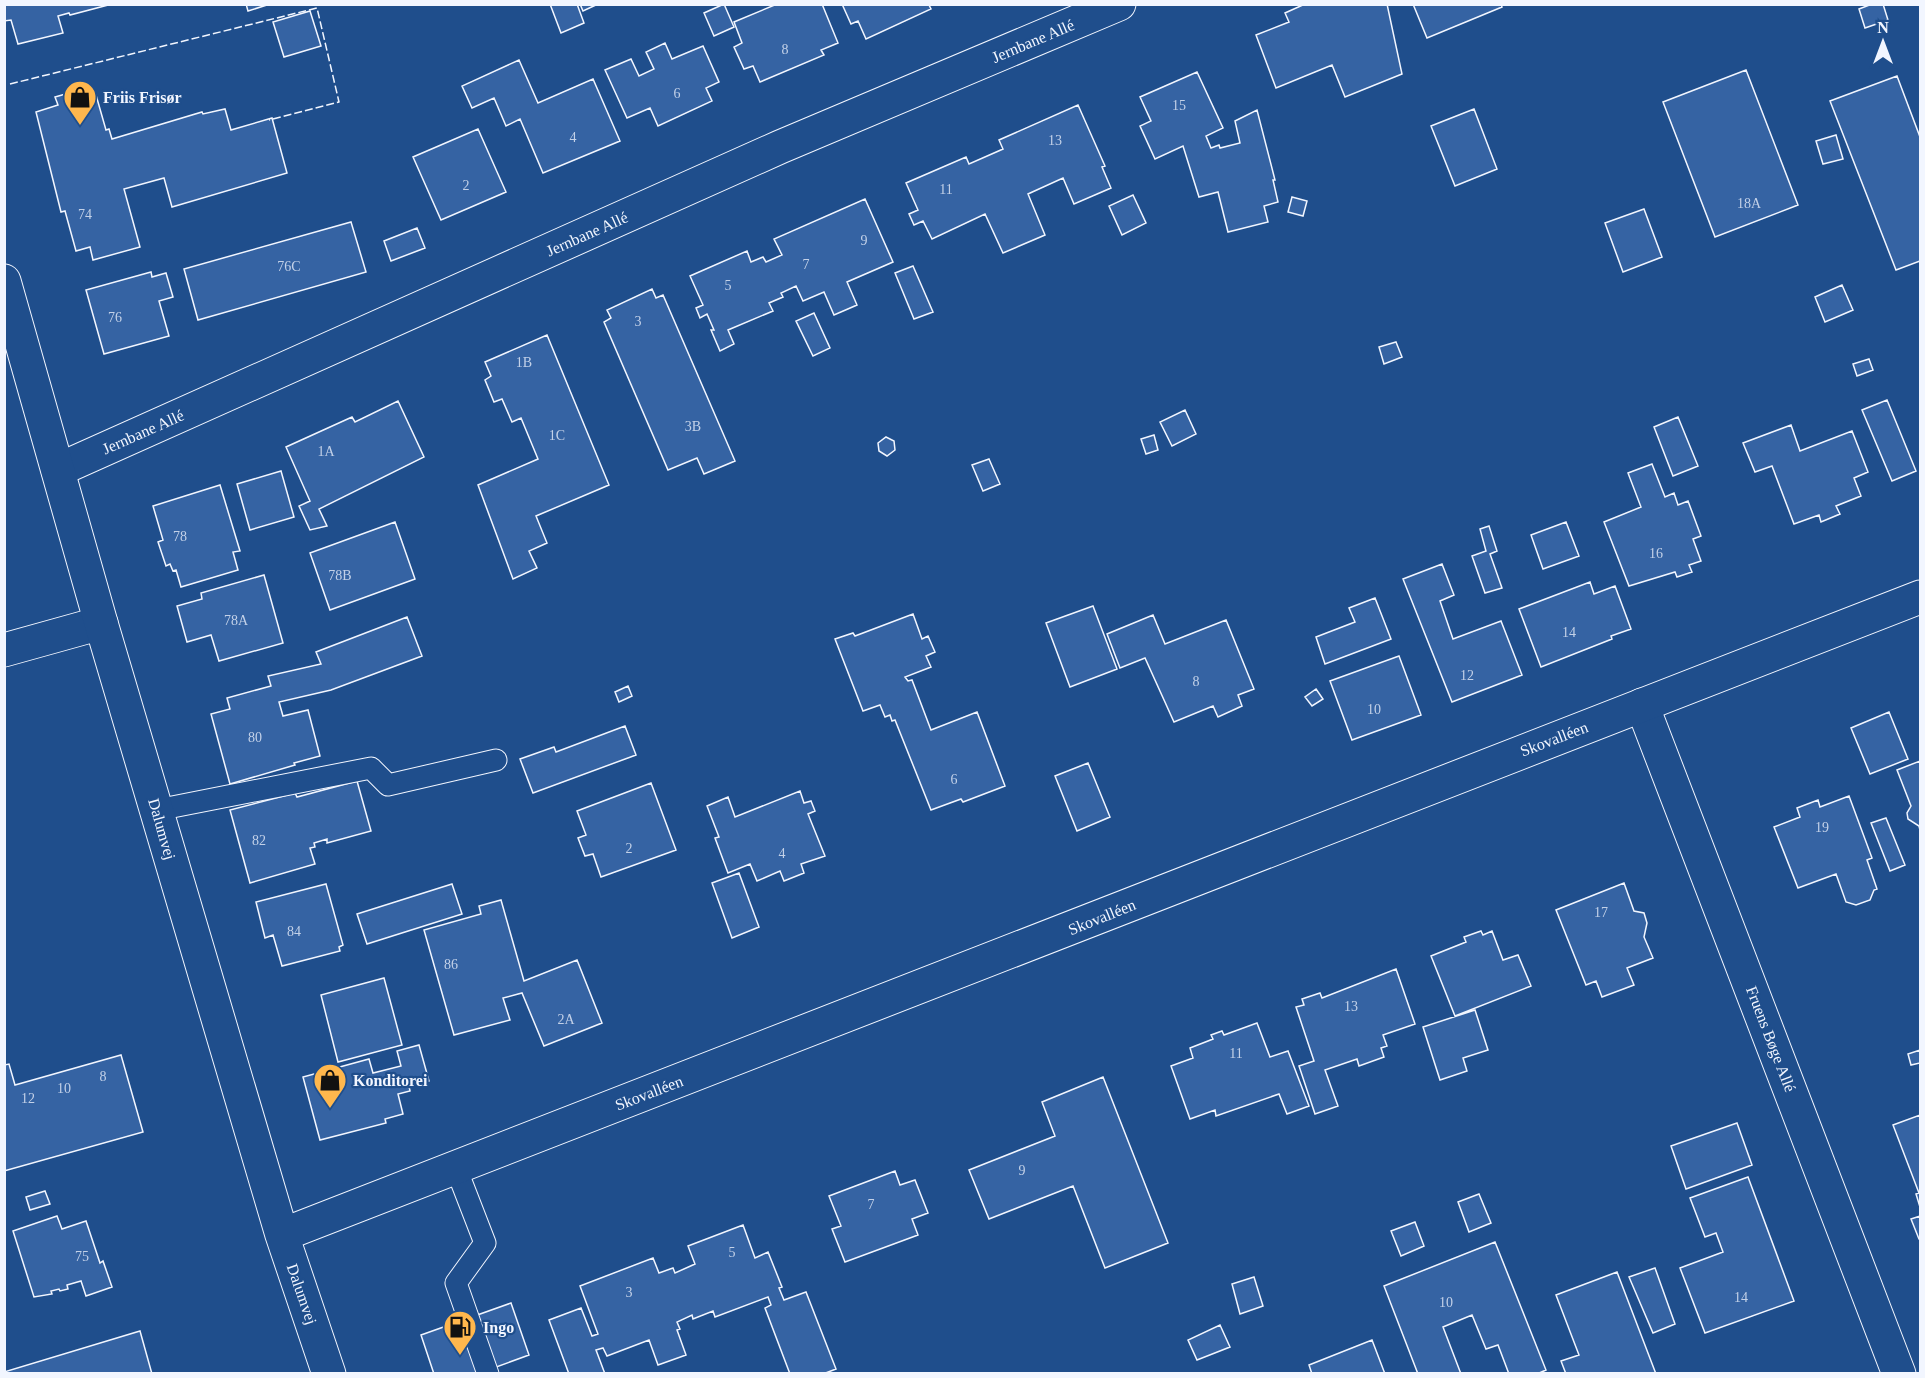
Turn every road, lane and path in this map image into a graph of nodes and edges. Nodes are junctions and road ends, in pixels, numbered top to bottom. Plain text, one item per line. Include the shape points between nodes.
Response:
1 (1119, 4) edge
2 (4, 281) edge
3 (58, 470) junction
4 (1920, 597) edge
5 (101, 623) junction
6 (4, 650) edge
7 (1642, 705) junction
8 (496, 760) dead end
9 (157, 810) junction
10 (456, 1168) junction
11 (282, 1235) junction
12 (329, 1374) edge
13 (488, 1374) edge
14 (1899, 1374) edge

1 - 3 street, Jernbane Allé via 780,147
2 - 3 street, Dalumvej
3 - 5 street, Dalumvej
4 - 7 street, Skovalléen
5 - 6 street
5 - 9 street, Dalumvej
7 - 10 street, Skovalléen
7 - 14 street, Fruens Bøge Allé
8 - 9 lane via 388,785 371,768
9 - 11 street, Dalumvej
10 - 11 street, Skovalléen
10 - 13 lane via 484,1243 456,1283
11 - 12 street, Dalumvej

